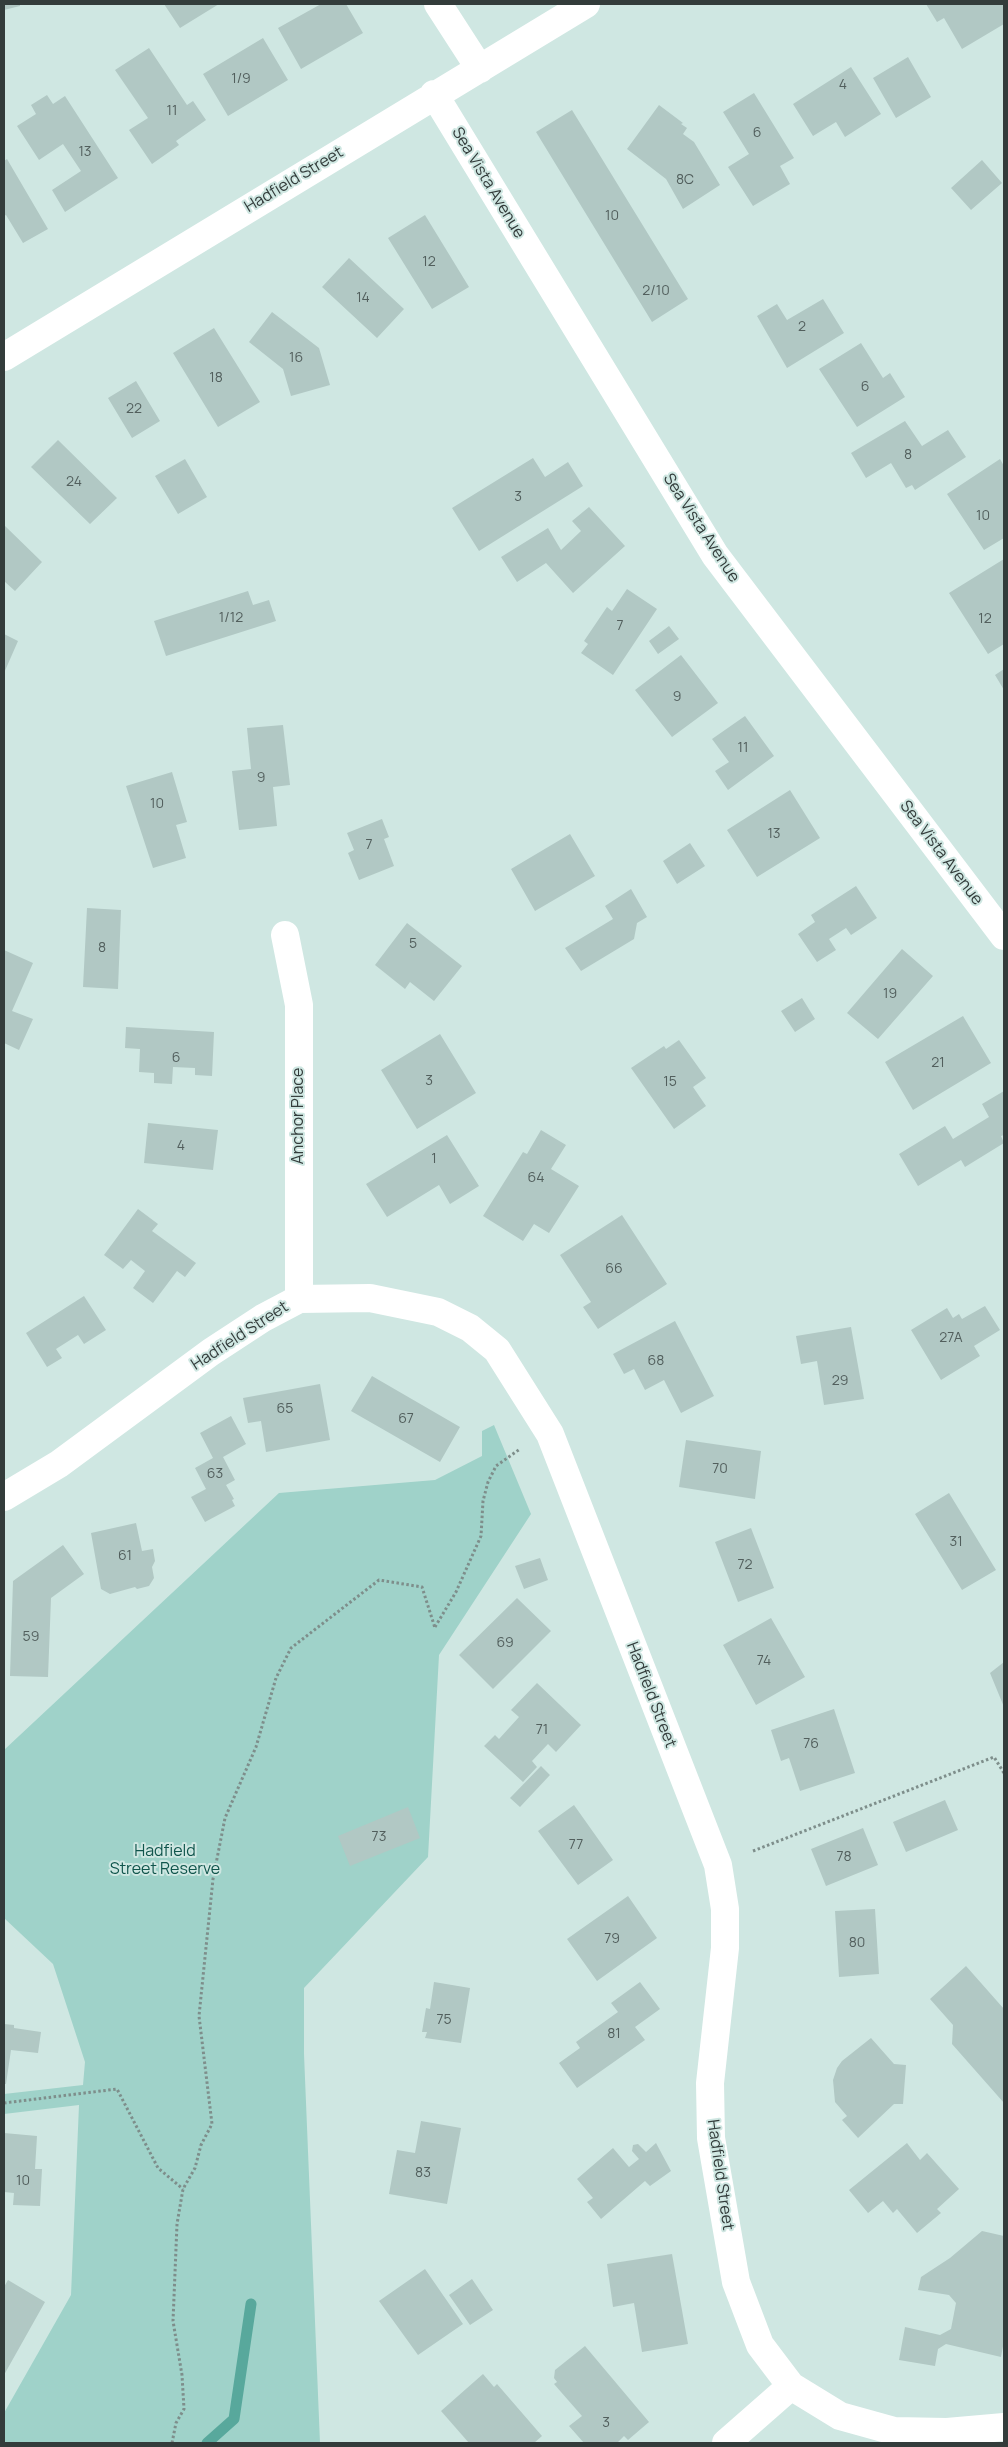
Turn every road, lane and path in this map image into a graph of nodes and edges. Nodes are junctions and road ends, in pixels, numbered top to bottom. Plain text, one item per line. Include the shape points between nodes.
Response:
1 (438, 4) edge
2 (586, 4) edge
3 (480, 69) junction
4 (434, 94) junction
5 (4, 357) edge
6 (285, 935) dead end
7 (1004, 936) edge
8 (299, 1299) junction
9 (520, 1449) dead end
10 (4, 1497) edge
11 (1004, 1773) edge
12 (753, 1851) dead end
13 (4, 2103) edge
14 (183, 2189) junction
15 (791, 2386) junction
16 (1004, 2427) edge
17 (172, 2443) edge
18 (726, 2443) edge

1 - 3 street
2 - 3 street, Hadfield Street
3 - 4 street, Hadfield Street
4 - 5 street, Hadfield Street
4 - 7 street, Sea Vista Avenue via 715,555
6 - 8 street, Anchor Place via 299,1005
8 - 10 street, Hadfield Street via 211,1352 59,1464
8 - 15 street, Hadfield Street via 370,1298 438,1312 470,1328 498,1350 550,1434 718,1865 725,1909 725,1948 710,2083 711,2138 736,2282 760,2345
9 - 14 path via 496,1466 488,1482 483,1500 481,1536 456,1592 435,1628 422,1587 379,1580 291,1648 276,1678 256,1747 225,1818 212,1879 199,2016 212,2124
11 - 12 path via 994,1757
13 - 14 path via 117,2089 158,2168
14 - 17 path via 177,2224 174,2321 184,2408 176,2423
15 - 16 street, Hadfield Street via 840,2416 894,2431 947,2432
15 - 18 street

